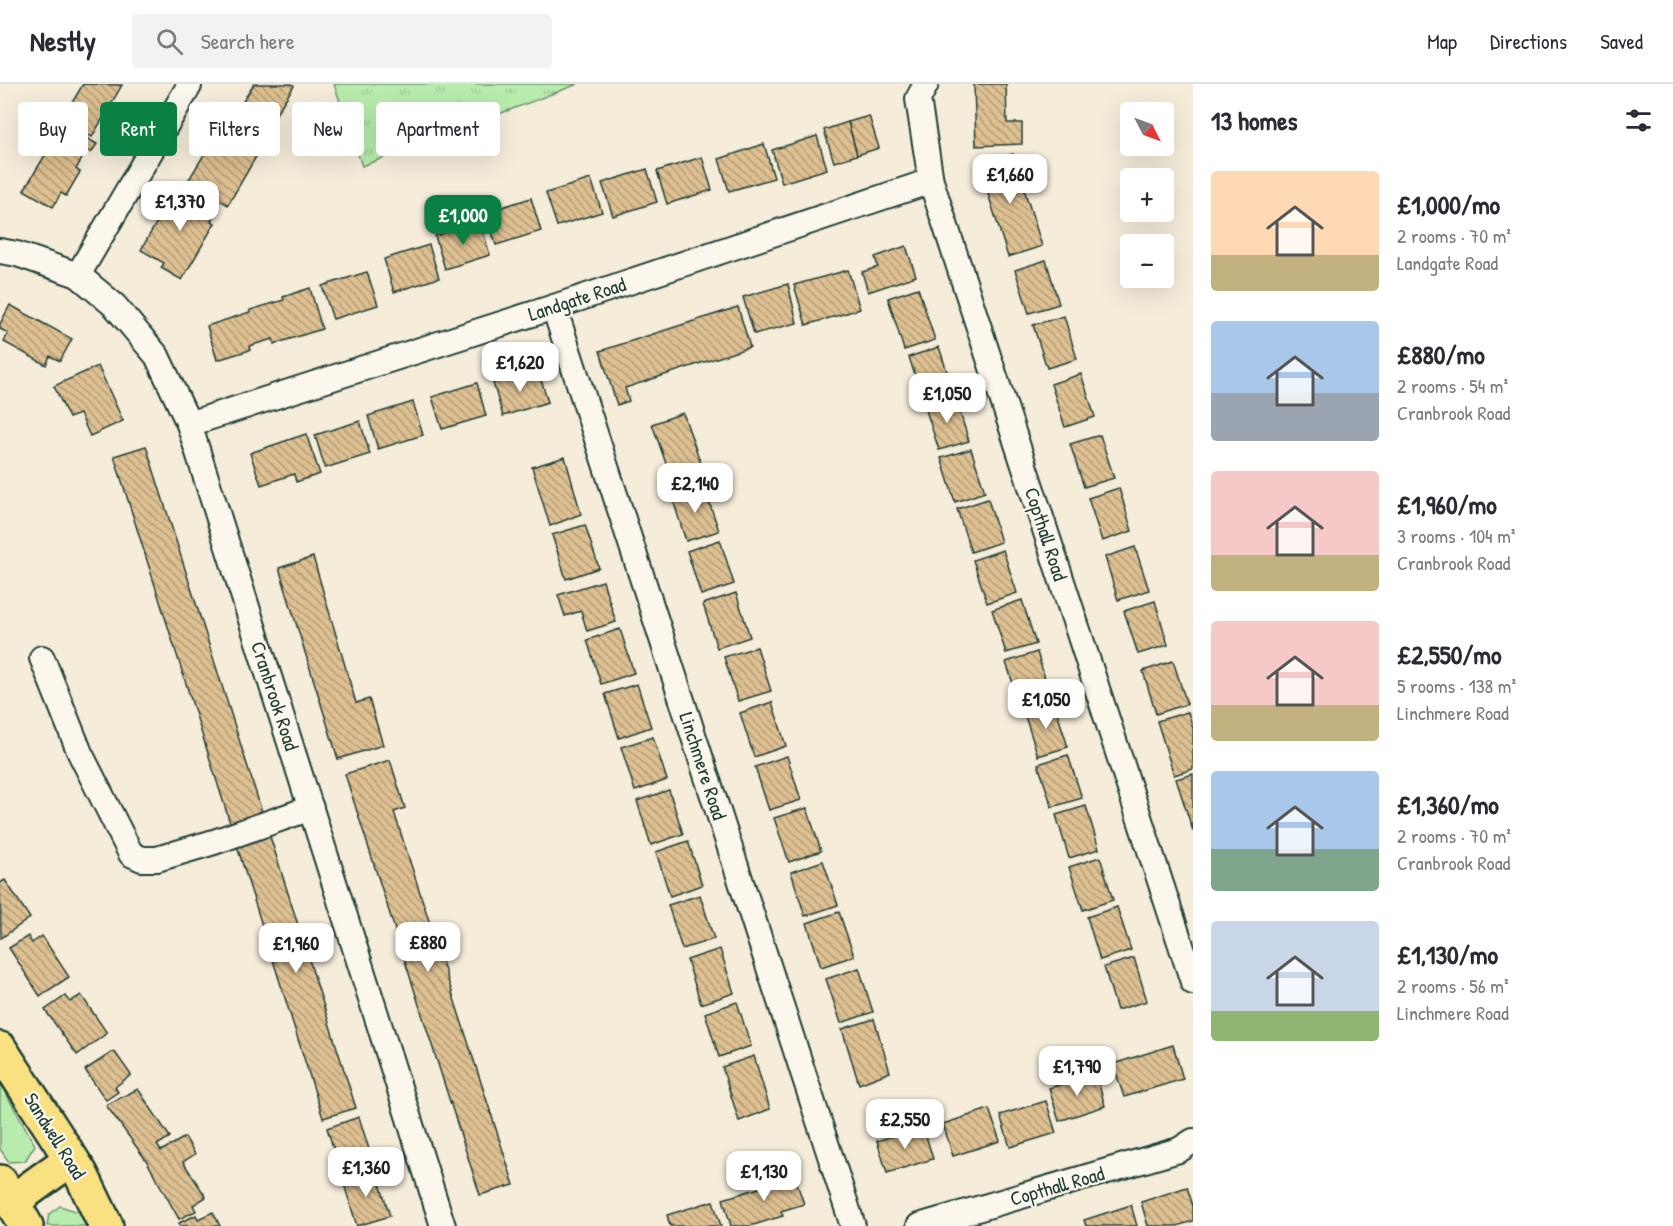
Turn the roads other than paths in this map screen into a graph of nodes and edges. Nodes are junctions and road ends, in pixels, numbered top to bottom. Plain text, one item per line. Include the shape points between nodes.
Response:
1 (926, 84) edge
2 (189, 86) dead end
3 (931, 182) junction
4 (0, 251) edge
5 (78, 275) junction
6 (554, 307) junction
7 (189, 424) junction
8 (42, 658) dead end
9 (311, 808) junction
10 (1193, 982) edge
11 (0, 1049) edge
12 (1193, 1141) edge
13 (70, 1160) junction
14 (10, 1205) edge
15 (106, 1226) edge
16 (443, 1226) edge
17 (853, 1226) edge
18 (919, 1226) edge

1 - 3 street, Copthall Road via 918,99
2 - 5 street
3 - 6 street, Landgate Road
3 - 10 street, Copthall Road
4 - 5 street, Cranbrook Road
5 - 7 street, Cranbrook Road via 115,306 157,357
6 - 7 street, Landgate Road
6 - 17 street, Linchmere Road
7 - 9 street, Cranbrook Road
8 - 9 street via 80,753 131,854 156,859
9 - 16 street, Cranbrook Road
11 - 13 main road, Sandwell Road
12 - 18 street, Copthall Road via 1179,1150
13 - 14 main road
13 - 15 main road, Sandwell Road

